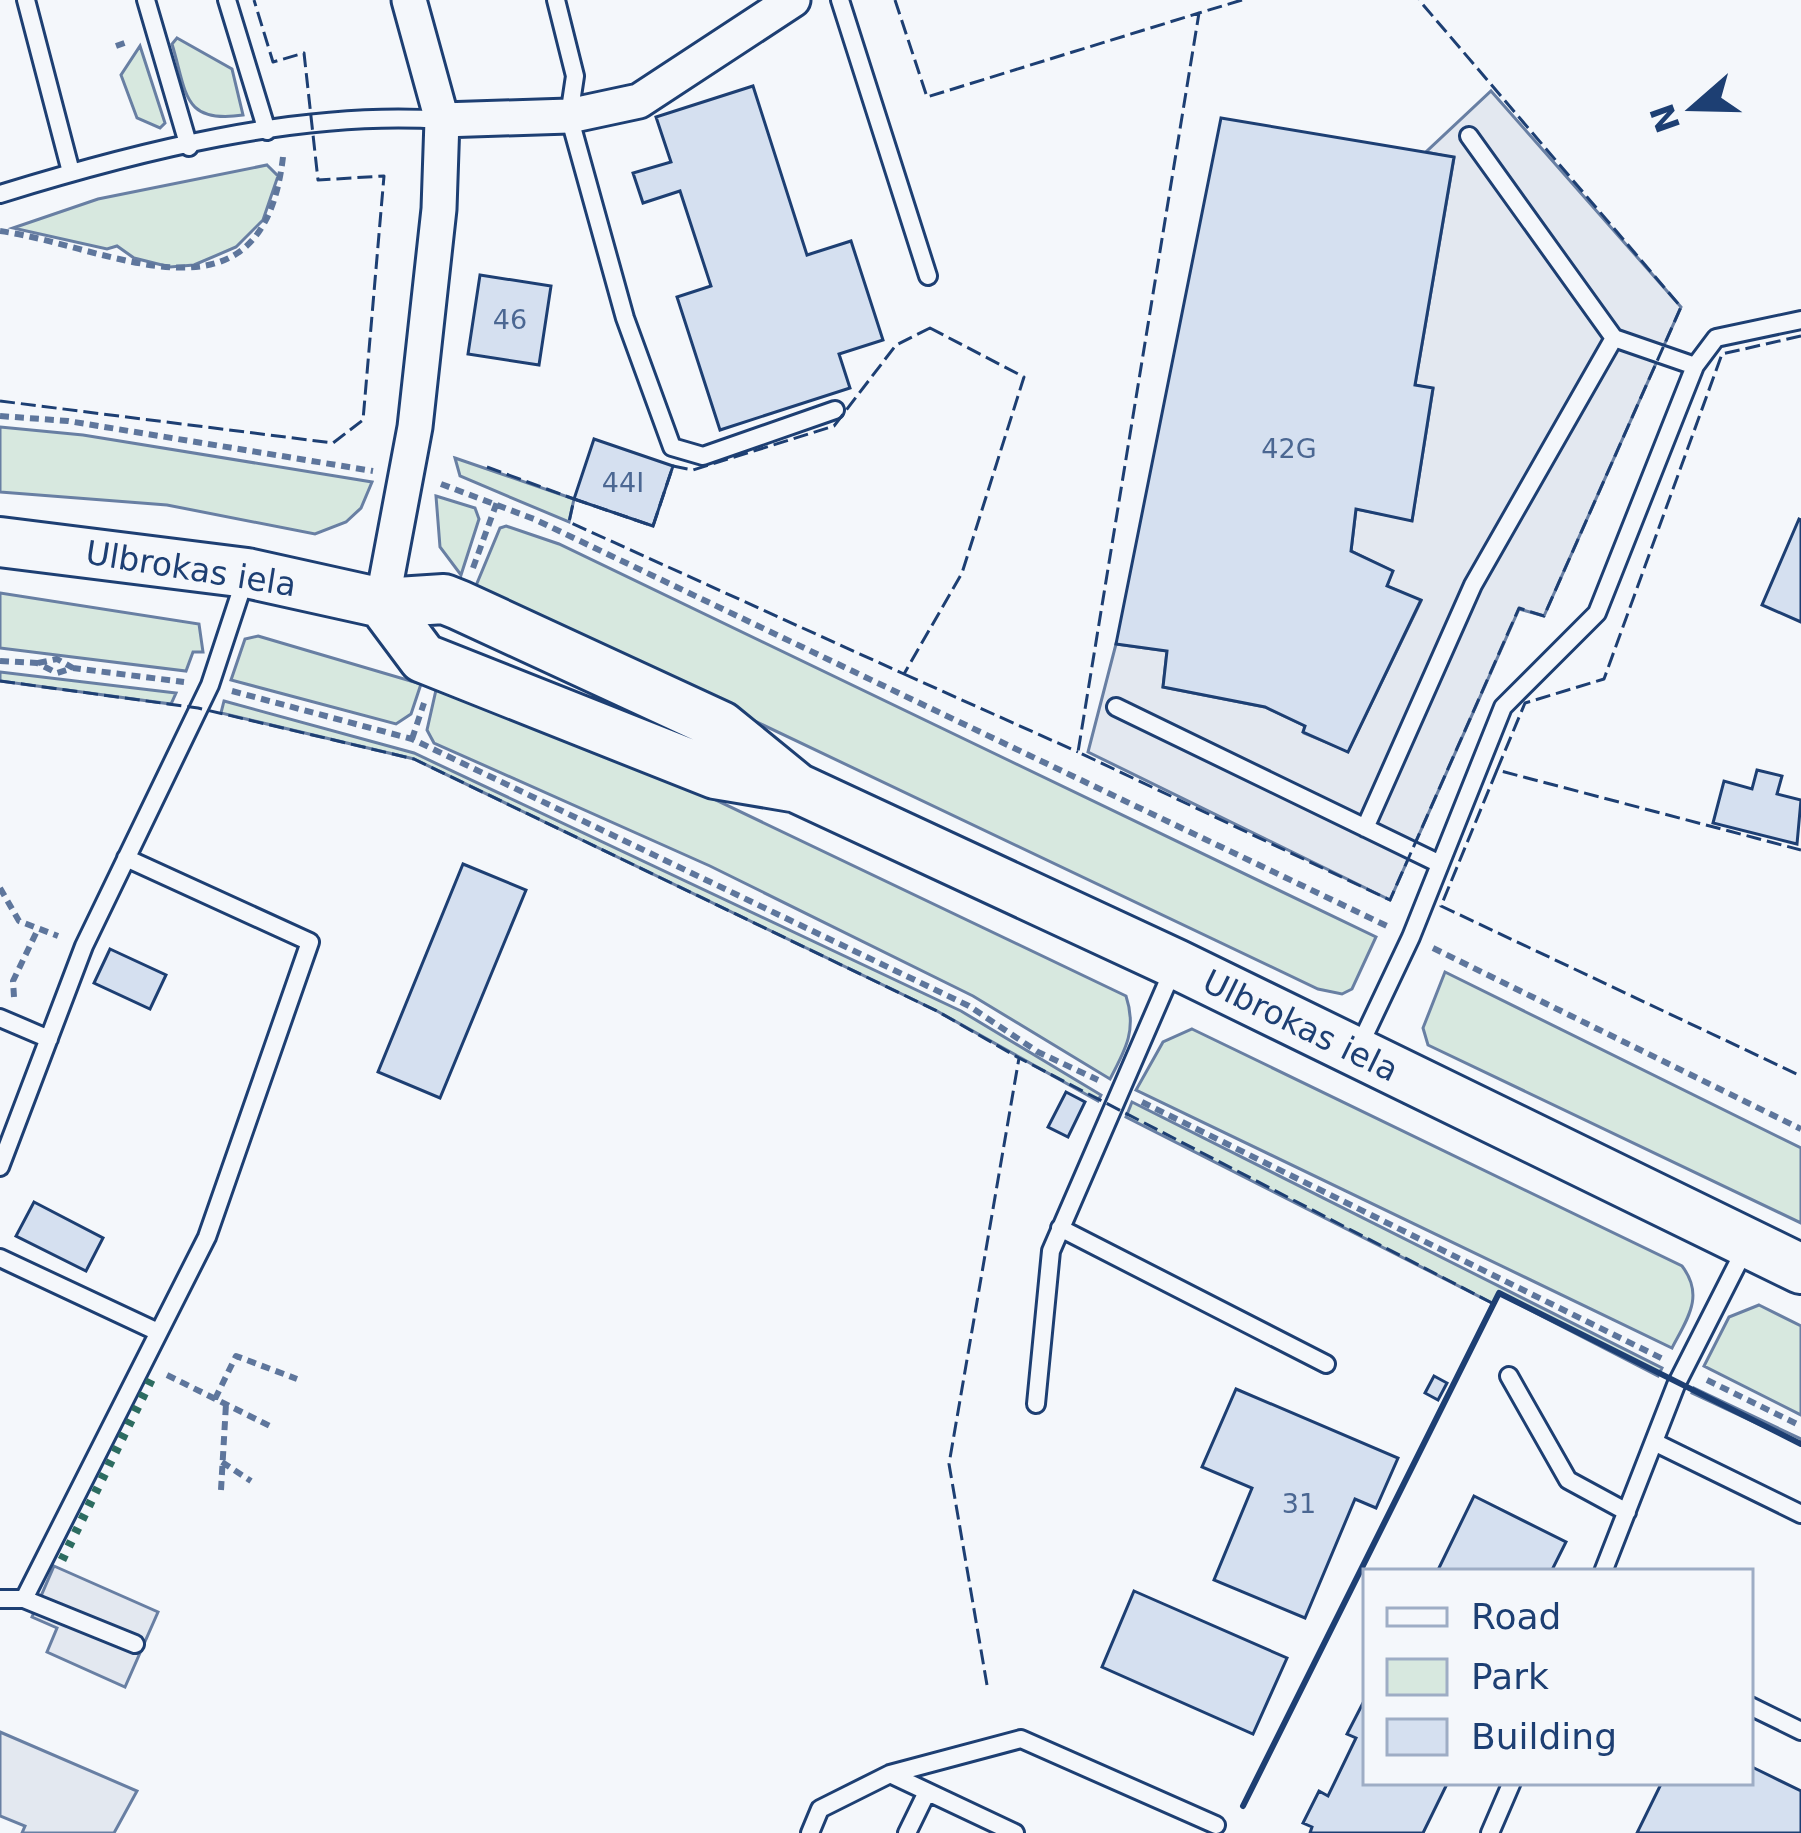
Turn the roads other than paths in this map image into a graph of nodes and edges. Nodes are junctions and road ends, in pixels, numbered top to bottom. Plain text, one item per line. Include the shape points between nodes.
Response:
1 (26, 0) edge
2 (146, 0) edge
3 (227, 0) edge
4 (409, 0) edge
5 (556, 0) edge
6 (793, 0) edge
7 (840, 0) edge
8 (569, 116) junction
9 (442, 120) junction
10 (267, 130) junction
11 (1468, 136) dead end
12 (189, 147) junction
13 (71, 172) junction
14 (0, 194) edge
15 (928, 276) dead end
16 (1801, 320) edge
17 (1614, 338) junction
18 (1695, 366) junction
19 (835, 410) dead end
20 (0, 542) edge
21 (247, 573) junction
22 (382, 603) junction
23 (1116, 707) dead end
24 (1365, 828) junction
25 (126, 858) junction
26 (1440, 864) junction
27 (1175, 964) junction
28 (0, 1018) edge
29 (49, 1039) junction
30 (1357, 1052) junction
31 (0, 1167) edge
32 (1060, 1228) junction
33 (1748, 1243) junction
34 (0, 1258) edge
35 (1801, 1270) edge
36 (158, 1332) junction
37 (1326, 1364) dead end
38 (1509, 1376) dead end
39 (1036, 1404) dead end
40 (1654, 1442) junction
41 (1627, 1512) junction
42 (1801, 1514) edge
43 (1605, 1569) edge
44 (0, 1599) edge
45 (25, 1599) junction
46 (135, 1644) dead end
47 (1753, 1707) edge
48 (1801, 1731) edge
49 (890, 1774) junction
50 (1511, 1785) edge
51 (927, 1792) junction
52 (1216, 1825) dead end
53 (810, 1833) edge
54 (908, 1833) edge
55 (1015, 1833) edge
56 (1490, 1833) edge

1 - 13 lane
2 - 12 lane
3 - 10 lane
4 - 9 street
5 - 8 lane via 575,76
6 - 8 street via 639,101
7 - 15 lane
8 - 9 street
8 - 19 lane via 625,318 672,447 704,456
9 - 10 lane via 371,116
9 - 22 street via 433,298
10 - 12 lane
11 - 17 lane
12 - 13 lane
13 - 14 lane
16 - 18 lane via 1716,338
17 - 18 lane
17 - 24 lane via 1473,585
18 - 26 lane via 1597,613 1503,707
20 - 21 main road, Ulbrokas iela
21 - 22 main road, Ulbrokas iela
21 - 25 lane via 211,686
22 - 27 main road, Ulbrokas iela via 459,605 721,726 797,788
23 - 24 lane
24 - 26 lane
25 - 29 lane
25 - 36 lane via 310,942 207,1237
26 - 30 lane
27 - 30 main road, Ulbrokas iela
27 - 32 lane
28 - 29 lane
29 - 31 lane
30 - 33 main road, Ulbrokas iela
32 - 37 lane
32 - 39 lane
33 - 35 main road, Ulbrokas iela
33 - 40 lane
34 - 36 lane
36 - 45 lane
38 - 41 lane via 1568,1480
40 - 41 lane
40 - 42 lane
41 - 43 lane
44 - 45 lane
45 - 46 lane
47 - 48 lane
49 - 51 lane
49 - 52 lane via 1021,1739
49 - 53 lane via 820,1809
50 - 56 lane
51 - 54 lane
51 - 55 lane

